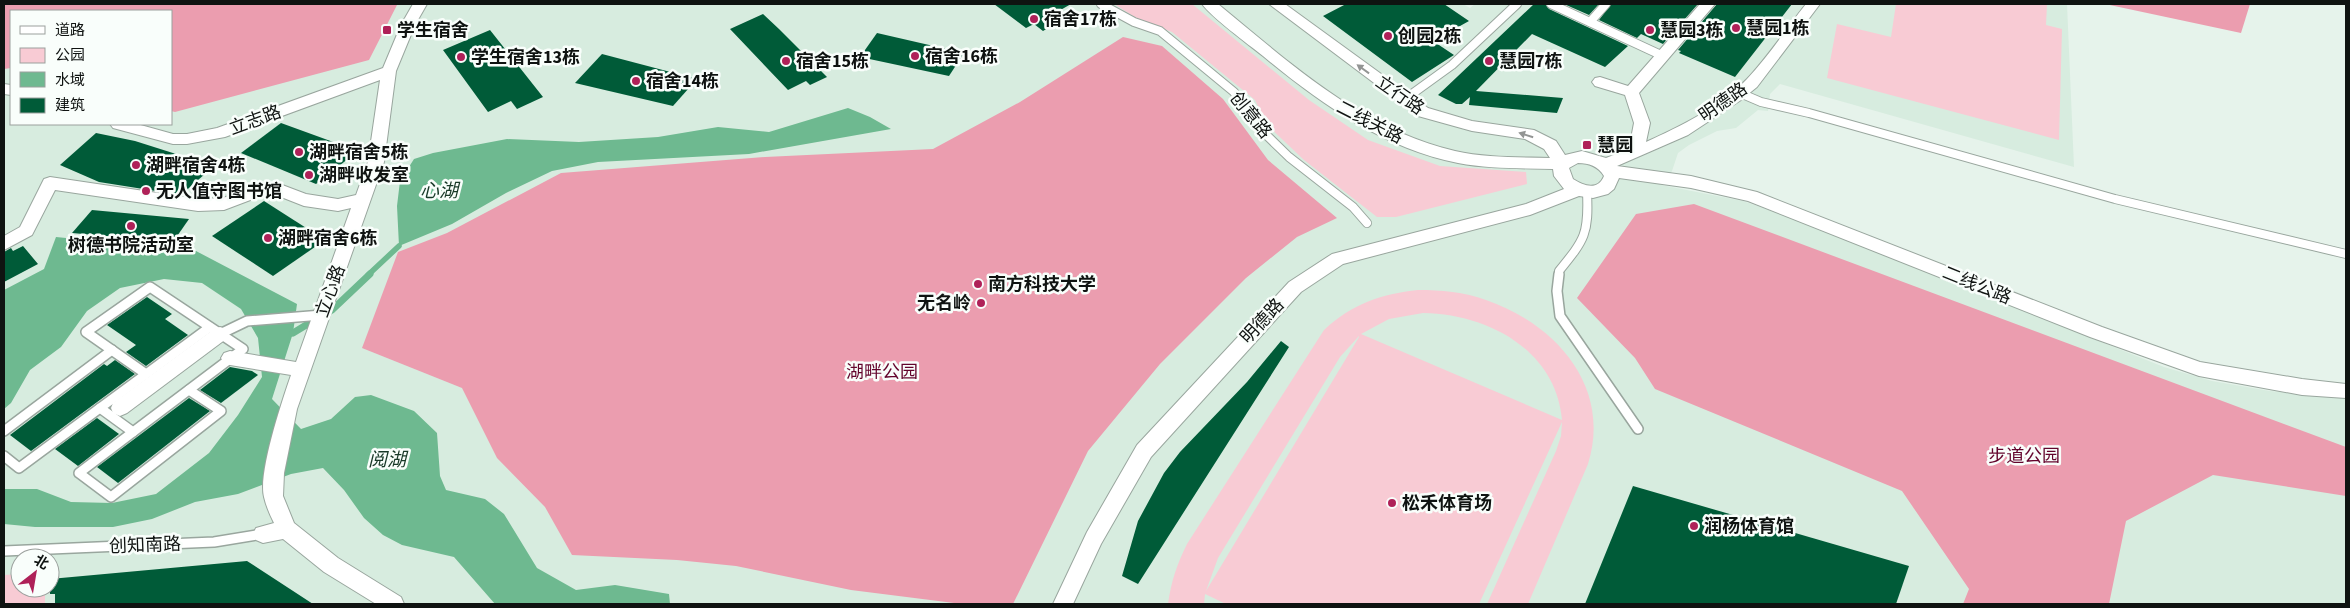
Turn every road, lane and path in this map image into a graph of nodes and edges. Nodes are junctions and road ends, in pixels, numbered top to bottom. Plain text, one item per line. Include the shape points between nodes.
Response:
1 (420, 4) edge
2 (1101, 4) edge
3 (1209, 4) edge
4 (1276, 4) edge
5 (1517, 4) edge
6 (1551, 4) edge
7 (1606, 4) edge
8 (1708, 4) edge
9 (1812, 4) edge
10 (1590, 22) junction
11 (1663, 56) junction
12 (389, 70) junction
13 (1600, 82) dead end
14 (1631, 92) junction
15 (1740, 93) junction
16 (1405, 99) junction
17 (122, 125) edge
18 (1636, 153) junction
19 (1563, 164) junction
20 (1607, 168) junction
21 (1582, 191) junction
22 (363, 200) junction
23 (1367, 223) dead end
24 (4, 244) edge
25 (2346, 254) edge
26 (322, 315) junction
27 (215, 330) junction
28 (112, 350) junction
29 (230, 358) junction
30 (302, 370) junction
31 (146, 374) junction
32 (189, 390) junction
33 (2346, 391) edge
34 (100, 408) junction
35 (120, 408) dead end
36 (1638, 429) dead end
37 (4, 430) edge
38 (133, 432) junction
39 (4, 456) edge
40 (286, 529) junction
41 (263, 534) joint
42 (4, 551) edge
43 (394, 604) edge
44 (1063, 604) edge

1 - 12 street, 立心路
2 - 23 lane, 创意路 via 1134,22 1160,31 1234,92 1256,126 1288,157 1353,206
3 - 19 street, 二线关路 via 1328,100 1379,130 1457,157
16 -> 4 street, 立行路
5 - 16 lane via 1452,65
6 - 10 lane
7 - 10 lane
8 - 11 street
9 - 15 street, 明德路 via 1752,83
10 - 11 lane
11 - 14 street
12 - 17 street, 立志路 via 220,133 187,140
12 - 22 street, 立心路 via 376,162
13 - 14 street
14 - 18 street via 1642,123
15 - 18 street, 明德路 via 1720,108
15 - 25 lane via 1761,102 2115,199
19 -> 16 street, 立行路 via 1550,145 1528,134 1442,119 1423,112
18 - 20 street, 明德路
19 - 20 street via 1569,159 1584,157 1592,158
19 - 21 street via 1562,177
20 - 21 street via 1612,176 1608,187
20 - 33 street, 二线公路 via 1751,196 2096,332 2200,369 2302,387
21 - 36 lane via 1588,218 1582,242 1559,271 1556,291 1560,316
21 - 44 street, 明德路 via 1530,209 1338,259 1296,287 1144,451 1094,538
22 - 24 street via 338,205 304,200 277,189 250,194 224,204 198,205 50,183 26,231
22 - 26 street, 立心路
26 - 27 lane via 247,321
26 - 30 street, 立心路
27 - 28 lane via 150,287 86,332
27 - 29 lane via 243,348
27 - 31 lane
27 - 35 street
28 - 31 lane
28 - 37 lane
29 - 30 street
29 - 32 lane
30 - 40 street, 立心路 via 288,409 274,473 273,496
31 - 34 lane
32 - 38 lane
32 - 38 lane via 221,412 111,498 79,473
34 - 38 lane
34 - 39 lane via 19,468
40 - 41 street, 创知南路
40 - 43 street via 330,564
41 - 42 lane, 创知南路 via 214,542

